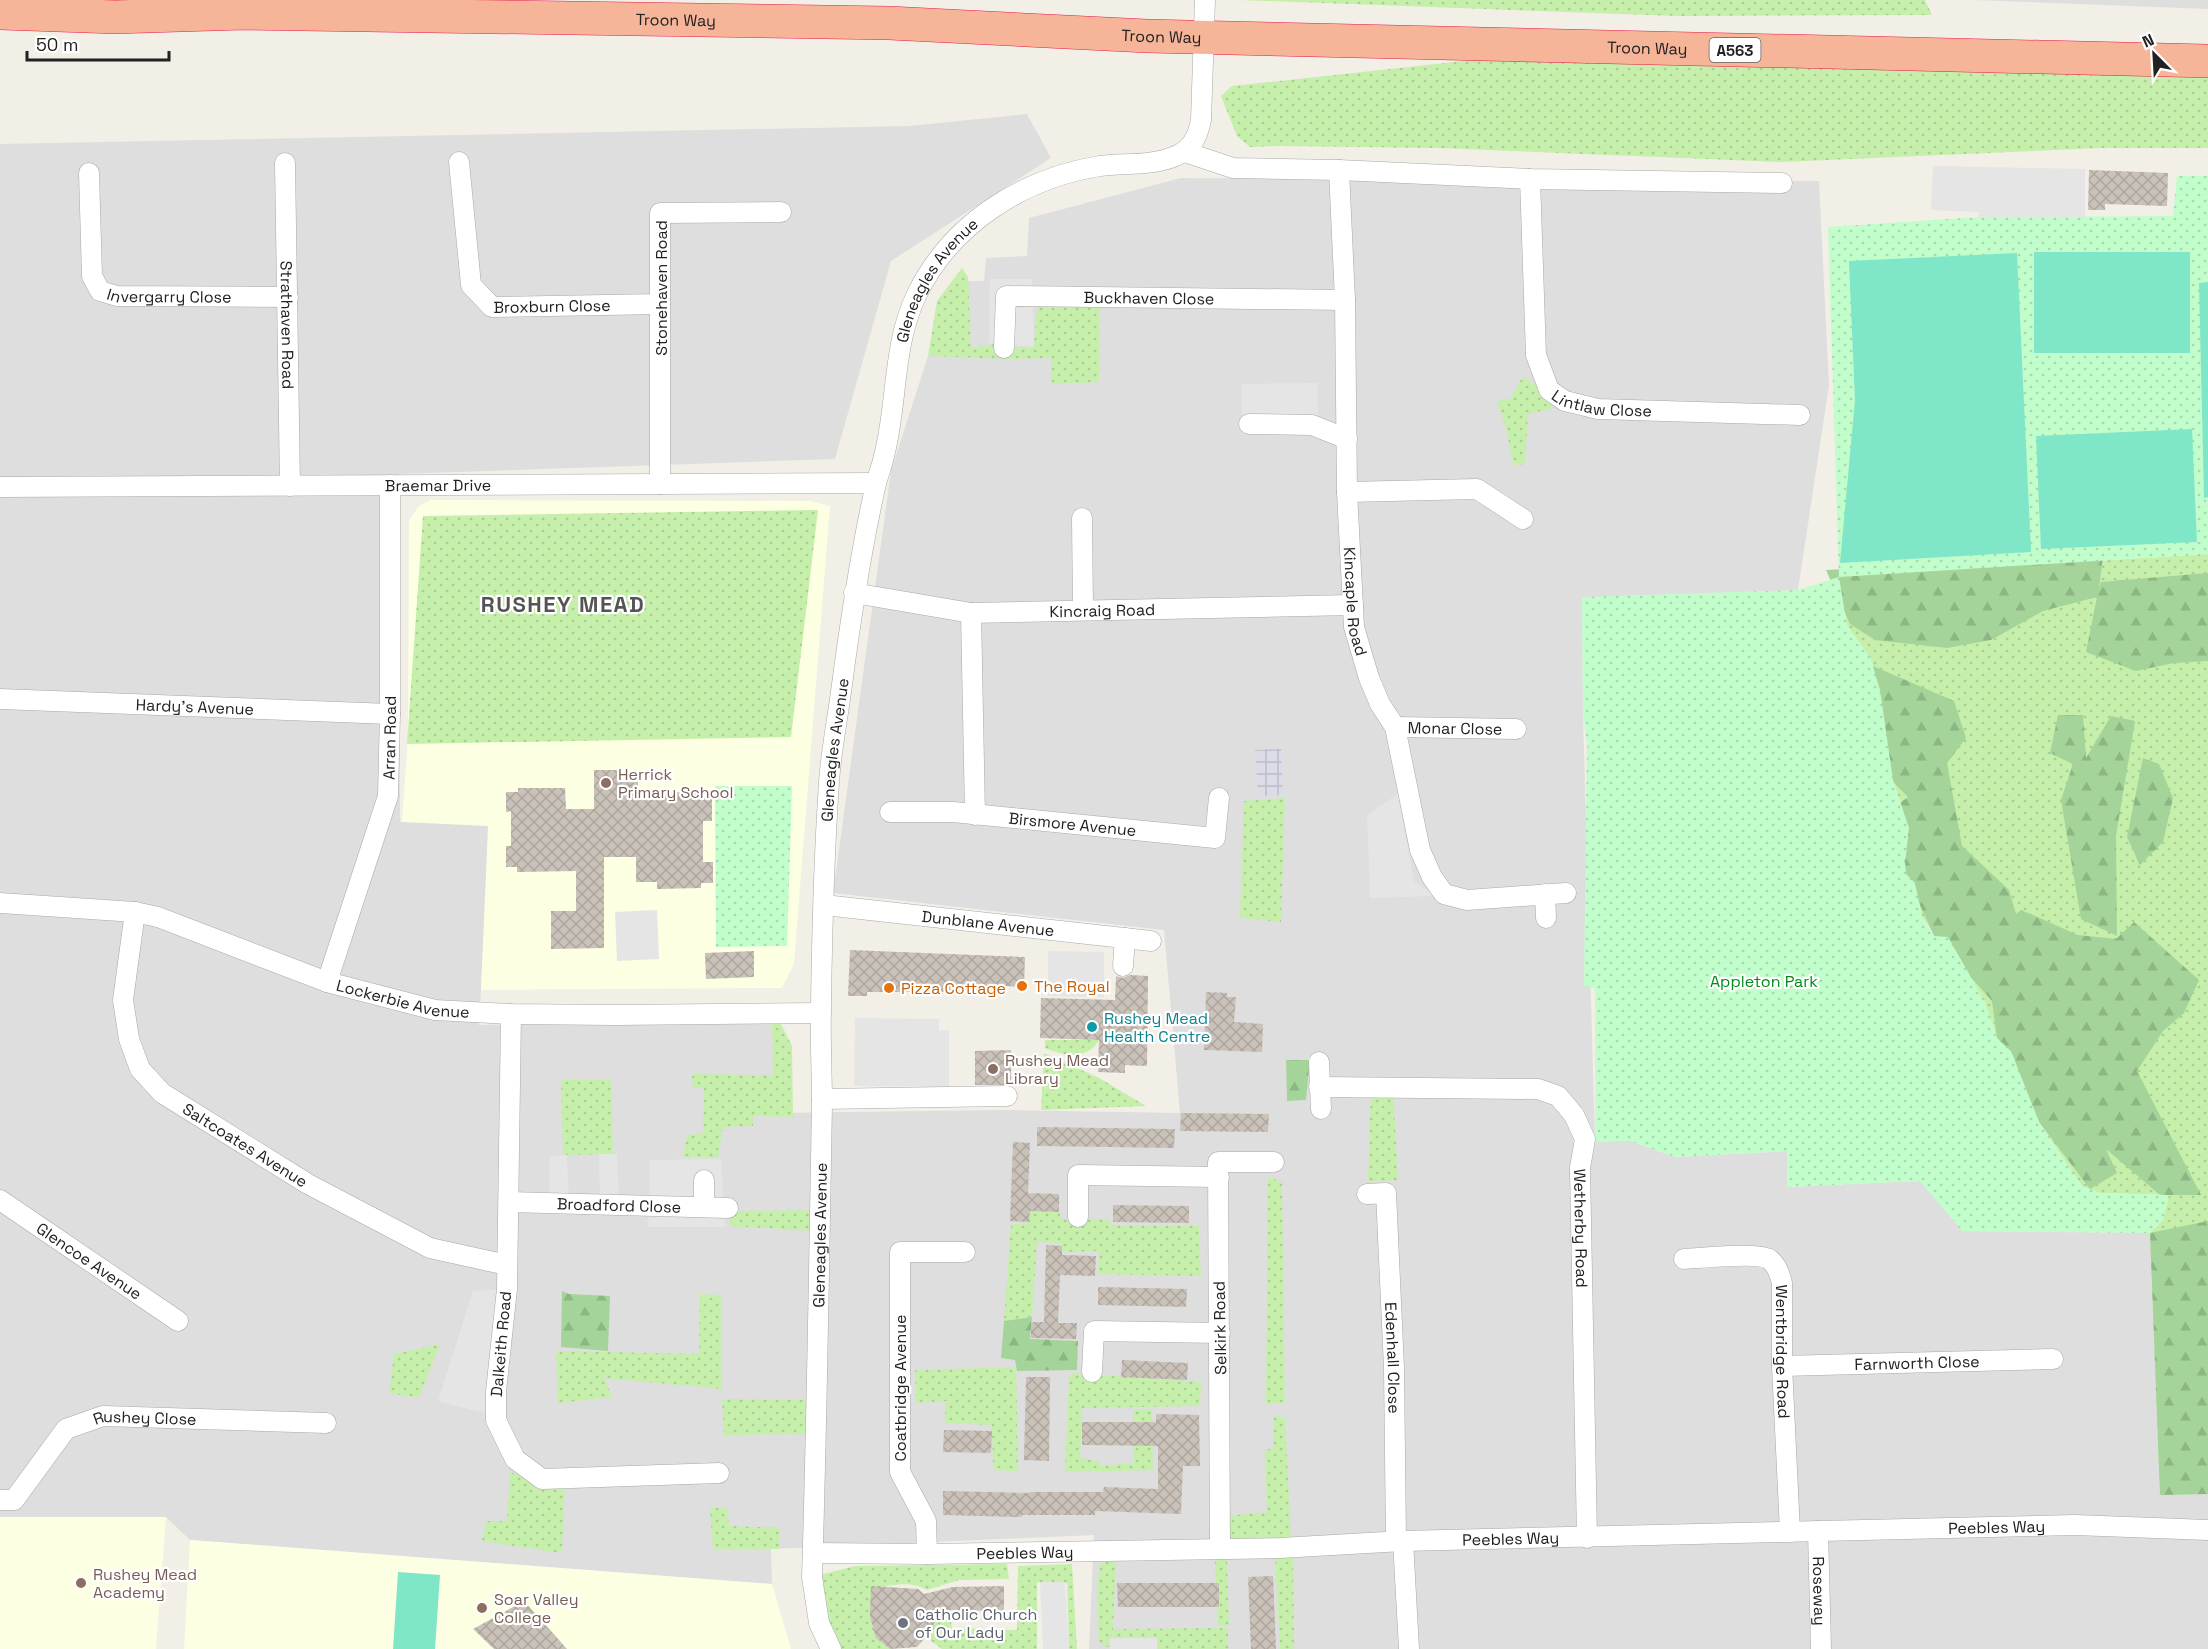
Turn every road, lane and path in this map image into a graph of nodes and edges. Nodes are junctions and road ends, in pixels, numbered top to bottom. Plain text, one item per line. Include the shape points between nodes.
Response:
1 (1205, 0) edge
2 (0, 13) edge
3 (115, 17) junction
4 (0, 29) edge
5 (1205, 37) junction
6 (2208, 61) edge
7 (1185, 152) junction
8 (459, 162) dead end
9 (285, 163) dead end
10 (1339, 170) junction
11 (90, 173) dead end
12 (1530, 179) junction
13 (1782, 183) dead end
14 (781, 212) dead end
15 (288, 297) junction
16 (1345, 300) junction
17 (660, 304) junction
18 (1004, 348) dead end
19 (1800, 415) dead end
20 (1249, 424) dead end
21 (1347, 439) junction
22 (876, 483) junction
23 (660, 484) junction
24 (390, 485) junction
25 (290, 486) junction
26 (0, 487) edge
27 (1347, 492) junction
28 (1082, 519) dead end
29 (1523, 519) dead end
30 (854, 593) junction
31 (1353, 605) junction
32 (1083, 610) junction
33 (971, 613) junction
34 (0, 699) edge
35 (390, 714) junction
36 (1395, 727) junction
37 (1516, 729) dead end
38 (1219, 798) dead end
39 (890, 812) dead end
40 (975, 815) junction
41 (1566, 893) dead end
42 (1545, 894) junction
43 (0, 903) edge
44 (824, 905) junction
45 (135, 912) junction
46 (1546, 918) dead end
47 (1125, 938) junction
48 (1151, 941) dead end
49 (1123, 966) dead end
50 (327, 982) junction
51 (821, 1012) junction
52 (511, 1014) junction
53 (1319, 1062) dead end
54 (1319, 1087) junction
55 (1007, 1096) dead end
56 (822, 1100) junction
57 (1321, 1109) dead end
58 (1274, 1161) dead end
59 (1219, 1177) junction
60 (704, 1180) dead end
61 (1385, 1193) dead end
62 (0, 1200) edge
63 (510, 1202) junction
64 (704, 1207) junction
65 (728, 1208) dead end
66 (1078, 1217) dead end
67 (965, 1252) dead end
68 (1684, 1259) dead end
69 (507, 1265) junction
70 (178, 1321) dead end
71 (1220, 1333) junction
72 (2053, 1359) dead end
73 (1782, 1366) junction
74 (1092, 1372) dead end
75 (326, 1424) dead end
76 (719, 1473) dead end
77 (0, 1500) edge
78 (2208, 1530) edge
79 (1790, 1532) junction
80 (1818, 1532) junction
81 (1587, 1538) junction
82 (1399, 1541) junction
83 (1220, 1549) junction
84 (813, 1553) junction
85 (927, 1554) junction
86 (831, 1649) edge
87 (1409, 1649) edge
88 (1821, 1649) edge

1 - 5 street
2 - 3 highway, Troon Way
3 - 4 highway, Troon Way
3 - 5 highway, Troon Way / A563 via 244,13 889,23
5 - 6 highway, Troon Way / A563
5 - 7 street via 1199,132
7 - 10 street via 1233,168
7 - 22 street, Gleneagles Avenue via 1154,162 1064,174 1026,188 990,208 961,234 935,262 915,296 898,360 885,453
8 - 17 street, Broxburn Close via 471,285 492,307
9 - 15 street, Strathaven Road
10 - 12 street
10 - 16 street, Kincaple Road
11 - 15 street, Invergarry Close via 92,276 100,291 117,296
12 - 13 street
12 - 19 street, Lintlaw Close via 1536,355 1549,390 1565,401 1598,409
14 - 17 street, Stonehaven Road via 660,213
15 - 25 street, Strathaven Road
16 - 18 street, Buckhaven Close via 1006,296
16 - 21 street, Kincaple Road
17 - 23 street, Stonehaven Road
20 - 21 street via 1312,425
21 - 27 street, Kincaple Road
22 - 23 street, Braemar Drive
22 - 30 street, Gleneagles Avenue
23 - 24 street, Braemar Drive
24 - 25 street, Braemar Drive
24 - 35 street, Arran Road
25 - 26 street, Braemar Drive
27 - 29 street via 1477,489
27 - 31 street, Kincaple Road
28 - 32 street
30 - 33 street, Kincraig Road
30 - 44 street, Gleneagles Avenue via 829,780
31 - 32 street, Kincraig Road
31 - 36 street, Kincaple Road via 1354,627 1369,678
32 - 33 street, Kincraig Road
33 - 40 street
34 - 35 street, Hardy's Avenue
35 - 50 street, Arran Road via 388,796
36 - 37 street, Monar Close
36 - 42 street, Kincaple Road via 1420,850 1444,894 1467,900
38 - 40 street, Birsmore Avenue via 1215,838
39 - 40 street, Birsmore Avenue
41 - 42 street, Kincaple Road
42 - 46 street
43 - 45 street, Lockerbie Avenue
44 - 47 street, Dunblane Avenue
44 - 51 street, Gleneagles Avenue
45 - 50 street, Lockerbie Avenue via 158,917
45 - 69 street, Saltcoates Avenue via 123,1000 129,1039 140,1069 162,1093 308,1184 430,1248
47 - 48 street, Dunblane Avenue
47 - 49 street
50 - 52 street, Lockerbie Avenue via 435,1010
51 - 52 street, Lockerbie Avenue
51 - 56 street, Gleneagles Avenue
52 - 63 street, Dalkeith Road
53 - 54 street
54 - 57 street
54 - 81 street, Wetherby Road via 1538,1089 1558,1096 1574,1115 1585,1139 1580,1168
55 - 56 street
56 - 84 street, Gleneagles Avenue
58 - 59 street via 1218,1162
59 - 66 street via 1078,1175
59 - 71 street, Selkirk Road
60 - 64 street
61 - 82 street, Edenhall Close
62 - 70 street, Glencoe Avenue
63 - 64 street, Broadford Close
63 - 69 street, Dalkeith Road
64 - 65 street, Broadford Close
67 - 85 street, Coatbridge Avenue via 900,1252 900,1472 926,1521
68 - 73 street, Wentbridge Road via 1761,1256 1776,1266 1782,1283
69 - 76 street, Dalkeith Road via 495,1391 496,1420 515,1459 542,1479
71 - 74 street via 1094,1331
71 - 83 street, Selkirk Road
72 - 73 street, Farnworth Close
73 - 79 street, Wentbridge Road
75 - 77 street, Rushey Close via 103,1416 66,1429 14,1500
78 - 80 street, Peebles Way via 2075,1525
79 - 80 street, Peebles Way
79 - 81 street, Peebles Way
80 - 88 street, Roseway
81 - 82 street, Peebles Way
82 - 83 street, Peebles Way
82 - 87 street, Edenhall Close
83 - 85 street, Peebles Way
84 - 85 street, Peebles Way
84 - 86 street, Gleneagles Avenue via 812,1577 819,1623

